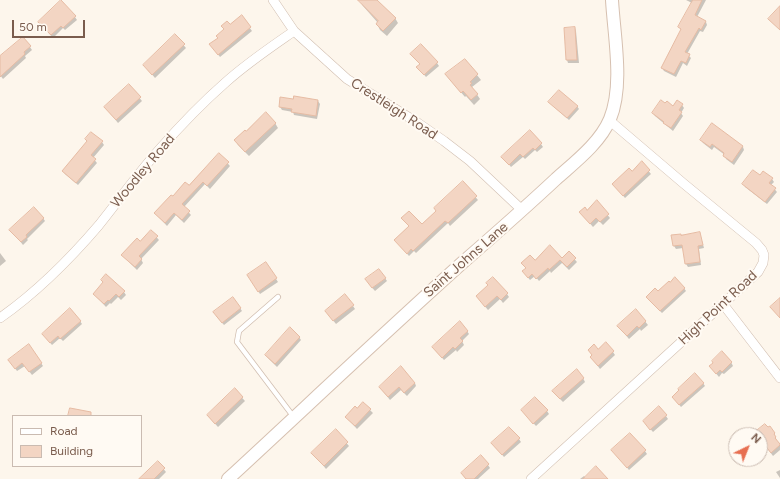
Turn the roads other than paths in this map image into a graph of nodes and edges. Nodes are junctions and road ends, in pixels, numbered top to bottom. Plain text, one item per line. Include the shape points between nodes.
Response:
1 (272, 0) edge
2 (612, 0) edge
3 (294, 31) junction
4 (609, 120) junction
5 (522, 210) junction
6 (278, 297) dead end
7 (723, 304) junction
8 (0, 318) edge
9 (780, 378) edge
10 (294, 418) junction
11 (228, 479) edge
12 (531, 479) edge

1 - 3 street, Crestleigh Road
2 - 4 street, Saint Johns Lane via 617,82
3 - 5 street, Crestleigh Road via 347,79 418,123 470,161
3 - 8 street, Woodley Road via 256,58 196,111 158,150 70,258
4 - 5 street, Saint Johns Lane via 599,137
4 - 7 street, High Point Road via 730,220 762,250 763,263 758,272
5 - 10 street, Saint Johns Lane via 403,315
6 - 10 lane via 239,332 237,342
7 - 9 street
7 - 12 street, High Point Road
10 - 11 street, Saint Johns Lane

